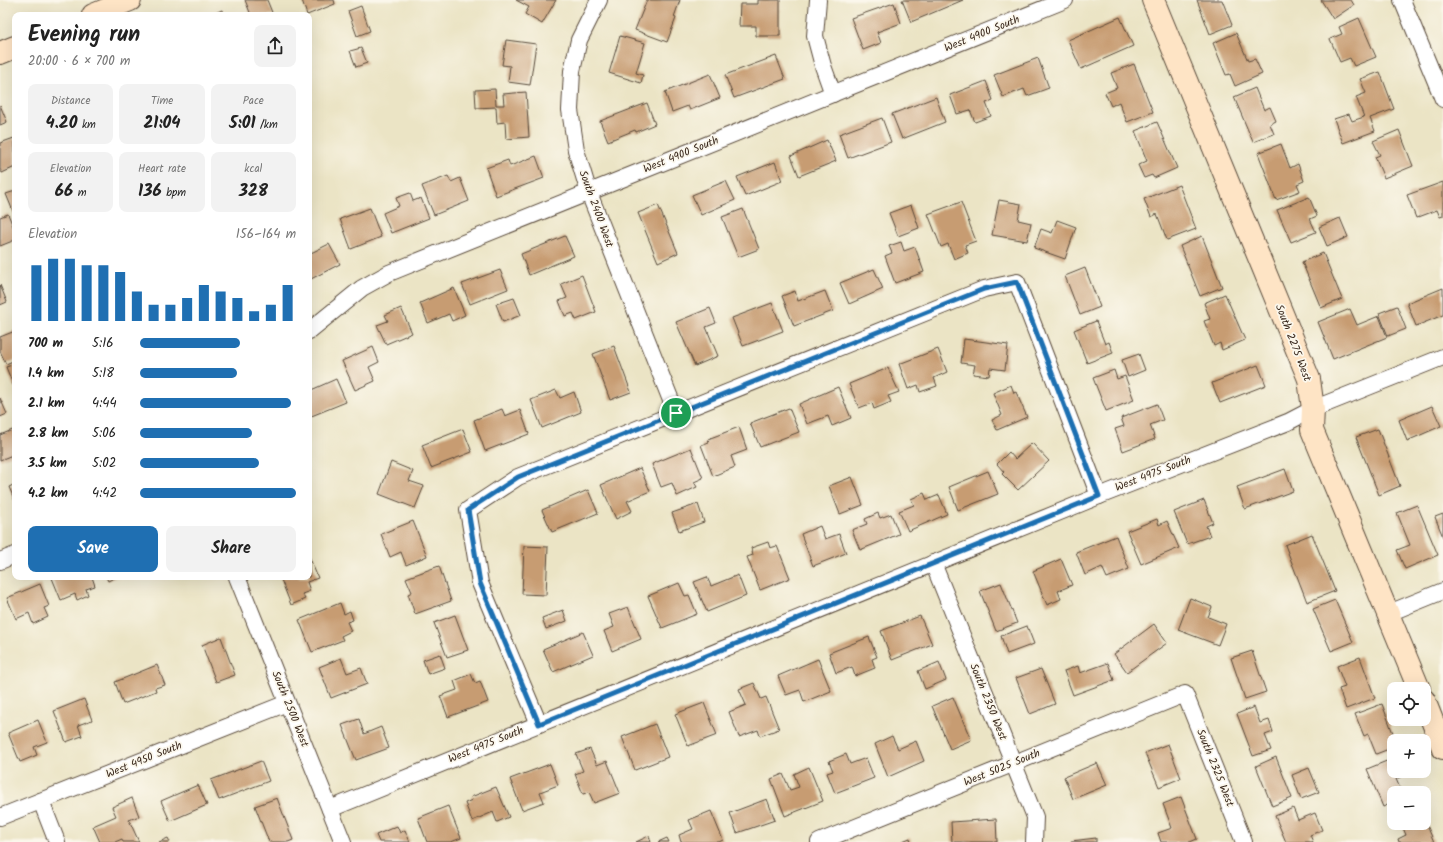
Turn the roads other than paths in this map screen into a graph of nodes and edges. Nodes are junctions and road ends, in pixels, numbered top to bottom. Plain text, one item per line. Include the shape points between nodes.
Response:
1 (130, 0) edge
2 (599, 0) edge
3 (818, 0) edge
4 (1065, 0) edge
5 (1153, 0) edge
6 (1402, 0) edge
7 (100, 12) edge
8 (12, 48) edge
9 (0, 53) edge
10 (833, 94) junction
11 (1443, 99) edge
12 (589, 192) junction
13 (312, 329) edge
14 (1443, 357) edge
15 (1313, 409) junction
16 (676, 413) junction
17 (1099, 496) junction
18 (933, 563) junction
19 (238, 580) edge
20 (1443, 591) edge
21 (1389, 613) junction
22 (1416, 682) edge
23 (1185, 694) joint
24 (287, 703) junction
25 (1431, 718) edge
26 (539, 724) junction
27 (1443, 748) edge
28 (1013, 763) junction
29 (41, 801) junction
30 (330, 809) junction
31 (0, 817) edge
32 (57, 842) edge
33 (343, 842) edge
34 (819, 842) edge
35 (1034, 842) edge
36 (1244, 842) edge

1 - 7 street
2 - 12 street, South 2400 West via 579,40 572,71 570,110 576,150
3 - 10 street via 815,36
4 - 10 street, West 4900 South
5 - 15 street, South 2275 West via 1309,379
6 - 11 street
8 - 9 street
10 - 12 street, West 4900 South
12 - 13 street, West 4900 South via 389,273 362,288
12 - 16 street, South 2400 West
14 - 15 street, West 4975 South
15 - 17 street, West 4975 South via 1288,422
15 - 21 street, South 2275 West via 1312,430
16 - 17 street via 984,289 1017,282
16 - 26 street via 518,477 468,510 480,583
17 - 18 street, West 4975 South
18 - 26 street, West 4975 South
18 - 28 street, South 2350 West
19 - 24 street, South 2500 West
20 - 21 street
21 - 22 street, South 2275 West
23 - 28 street, West 5025 South
23 - 36 street, South 2325 West
24 - 29 street, West 4950 South
24 - 30 street, South 2500 West
25 - 27 street
26 - 30 street, West 4975 South
28 - 34 street, West 5025 South
28 - 35 street, South 2350 West via 1035,817
29 - 31 street, West 4950 South
29 - 32 street
30 - 33 street, South 2500 West

